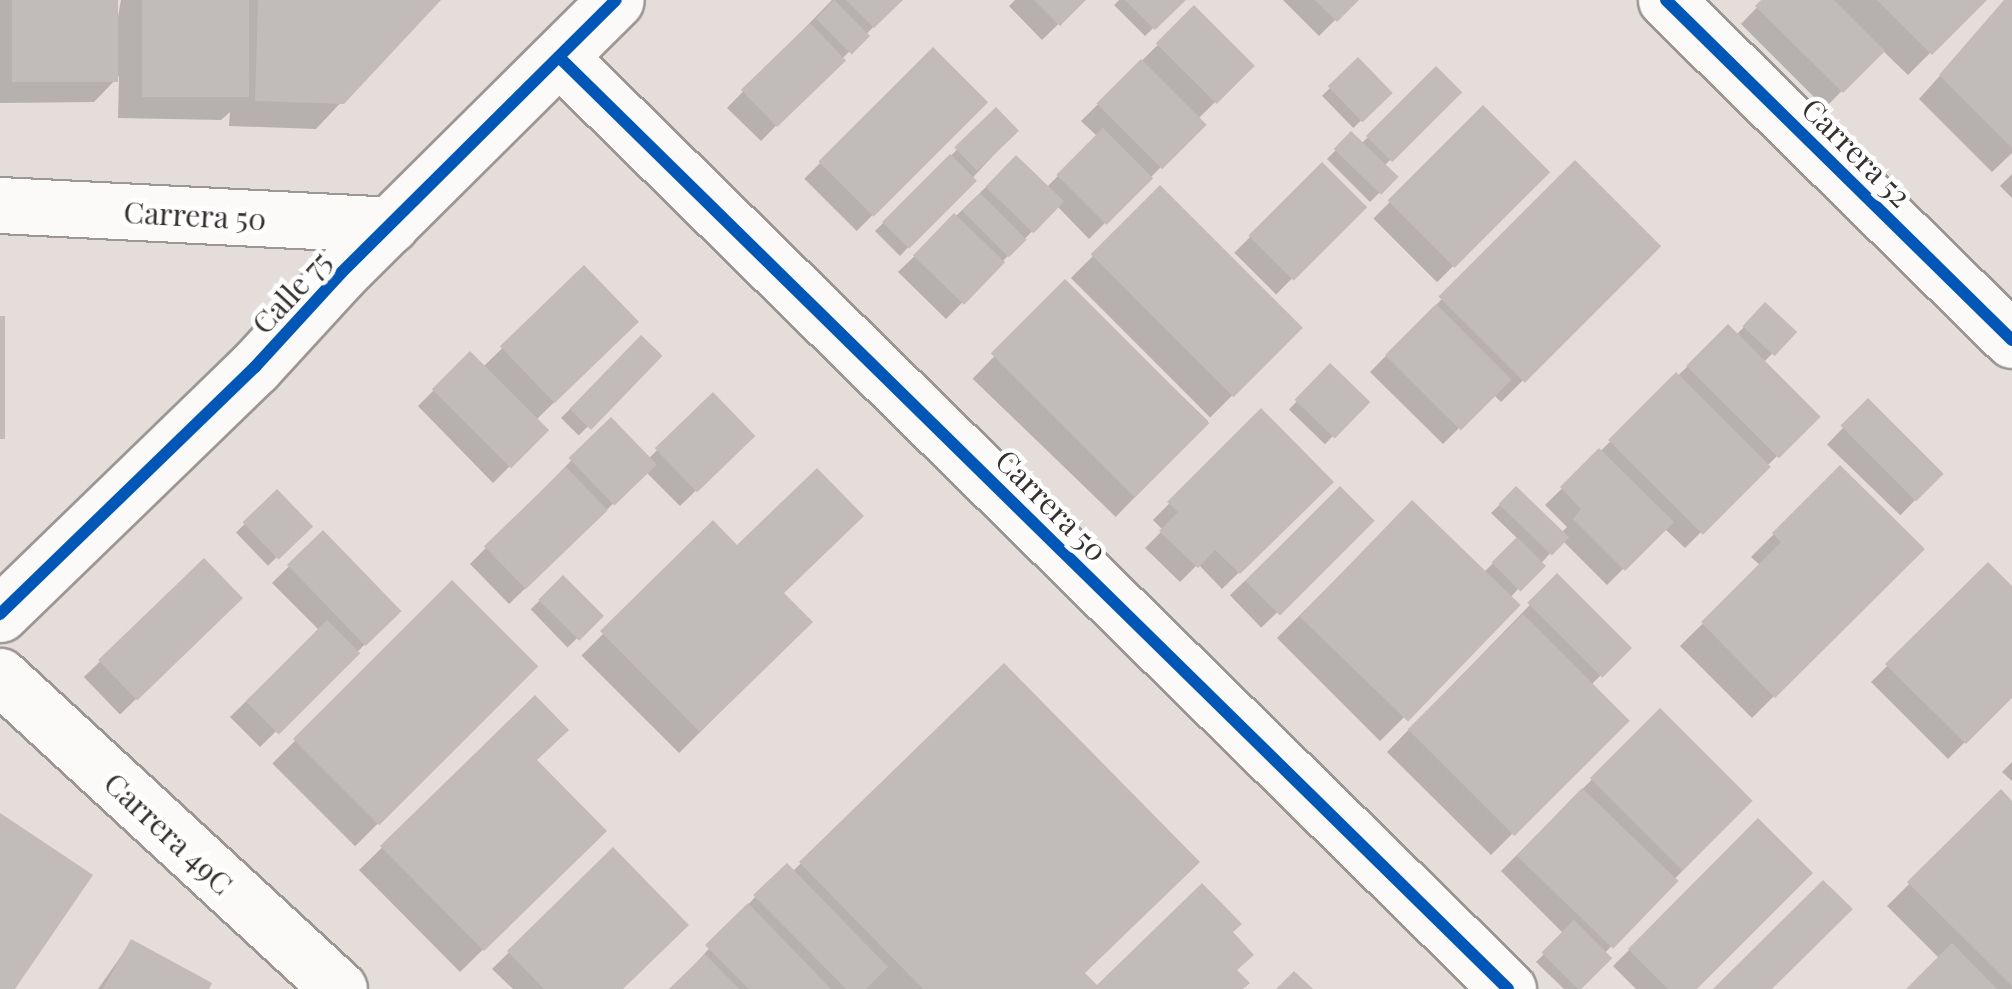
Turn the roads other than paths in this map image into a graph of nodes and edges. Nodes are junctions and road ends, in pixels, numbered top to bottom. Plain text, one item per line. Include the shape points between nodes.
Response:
1 (616, 0) edge
2 (1666, 0) edge
3 (558, 57) junction
4 (0, 205) edge
5 (390, 225) junction
6 (2012, 340) edge
7 (0, 614) edge
8 (0, 676) edge
9 (339, 989) edge
10 (1508, 989) edge

1 - 3 street, Calle 75
2 - 6 street, Carrera 52
3 - 5 street, Calle 75
3 - 10 street, Carrera 50
4 - 5 street, Carrera 50
5 - 7 street, Calle 75 via 255,367
8 - 9 street, Carrera 49C

